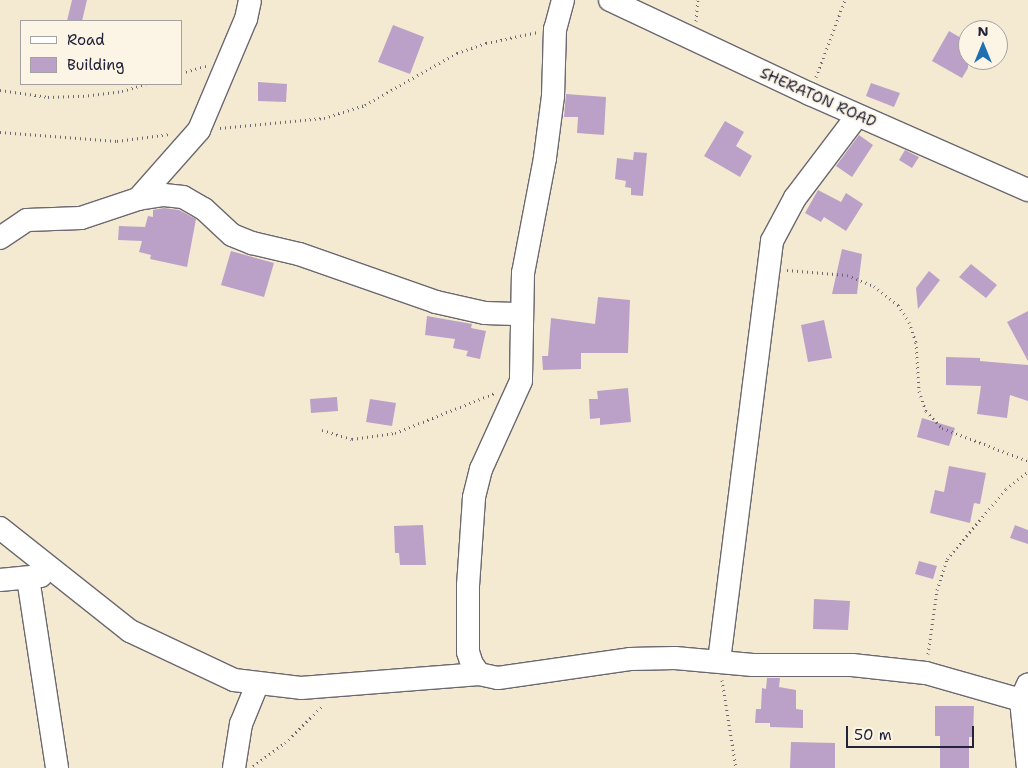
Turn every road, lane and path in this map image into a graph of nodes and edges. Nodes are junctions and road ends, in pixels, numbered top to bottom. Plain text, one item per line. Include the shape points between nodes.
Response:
1 (250, 0) edge
2 (563, 0) edge
3 (610, 0) edge
4 (845, 0) edge
5 (555, 29) junction
6 (141, 85) edge
7 (0, 90) edge
8 (810, 94) junction
9 (857, 116) junction
10 (199, 130) junction
11 (0, 132) edge
12 (1028, 190) edge
13 (138, 199) junction
14 (0, 238) edge
15 (766, 269) junction
16 (522, 314) junction
17 (521, 381) junction
18 (322, 430) dead end
19 (1028, 461) edge
20 (1028, 472) edge
21 (0, 528) edge
22 (57, 575) junction
23 (28, 578) junction
24 (0, 580) edge
25 (719, 662) junction
26 (926, 673) junction
27 (479, 674) junction
28 (257, 685) junction
29 (344, 686) junction
30 (1025, 692) edge
31 (58, 768) edge
32 (234, 768) edge
33 (250, 768) edge
34 (736, 768) edge
35 (1028, 768) edge

1 - 10 street via 246,19
2 - 5 street
3 - 8 street, SHERATON ROAD
4 - 8 path
5 - 10 path via 486,43 457,53 365,105 324,118
5 - 16 street via 553,96 523,273
6 - 7 path via 83,96 48,97
8 - 9 street, SHERATON ROAD
9 - 12 street, SHERATON ROAD
9 - 15 street via 794,198 772,241
10 - 11 path via 117,141
10 - 13 street
13 - 14 street via 81,218 27,220
13 - 16 street via 164,195 183,197 204,209 232,235 252,243 299,254 436,302 485,313
15 - 19 path via 819,270 847,275 874,286 898,306 909,322 916,342 919,391 926,411 942,428
15 - 25 street
16 - 17 street
17 - 18 path via 396,433 352,439
17 - 27 street via 481,469 474,498 468,585 468,652
20 - 26 path via 1006,488 947,559 937,590
21 - 22 street
22 - 23 street
22 - 28 street via 130,631 213,672
23 - 24 street
23 - 31 street
25 - 26 street via 852,664
25 - 27 street via 675,658 630,659 498,678
25 - 34 path
26 - 30 street
27 - 29 street
28 - 29 street
28 - 32 street via 240,724
29 - 33 path via 285,743
30 - 35 street

